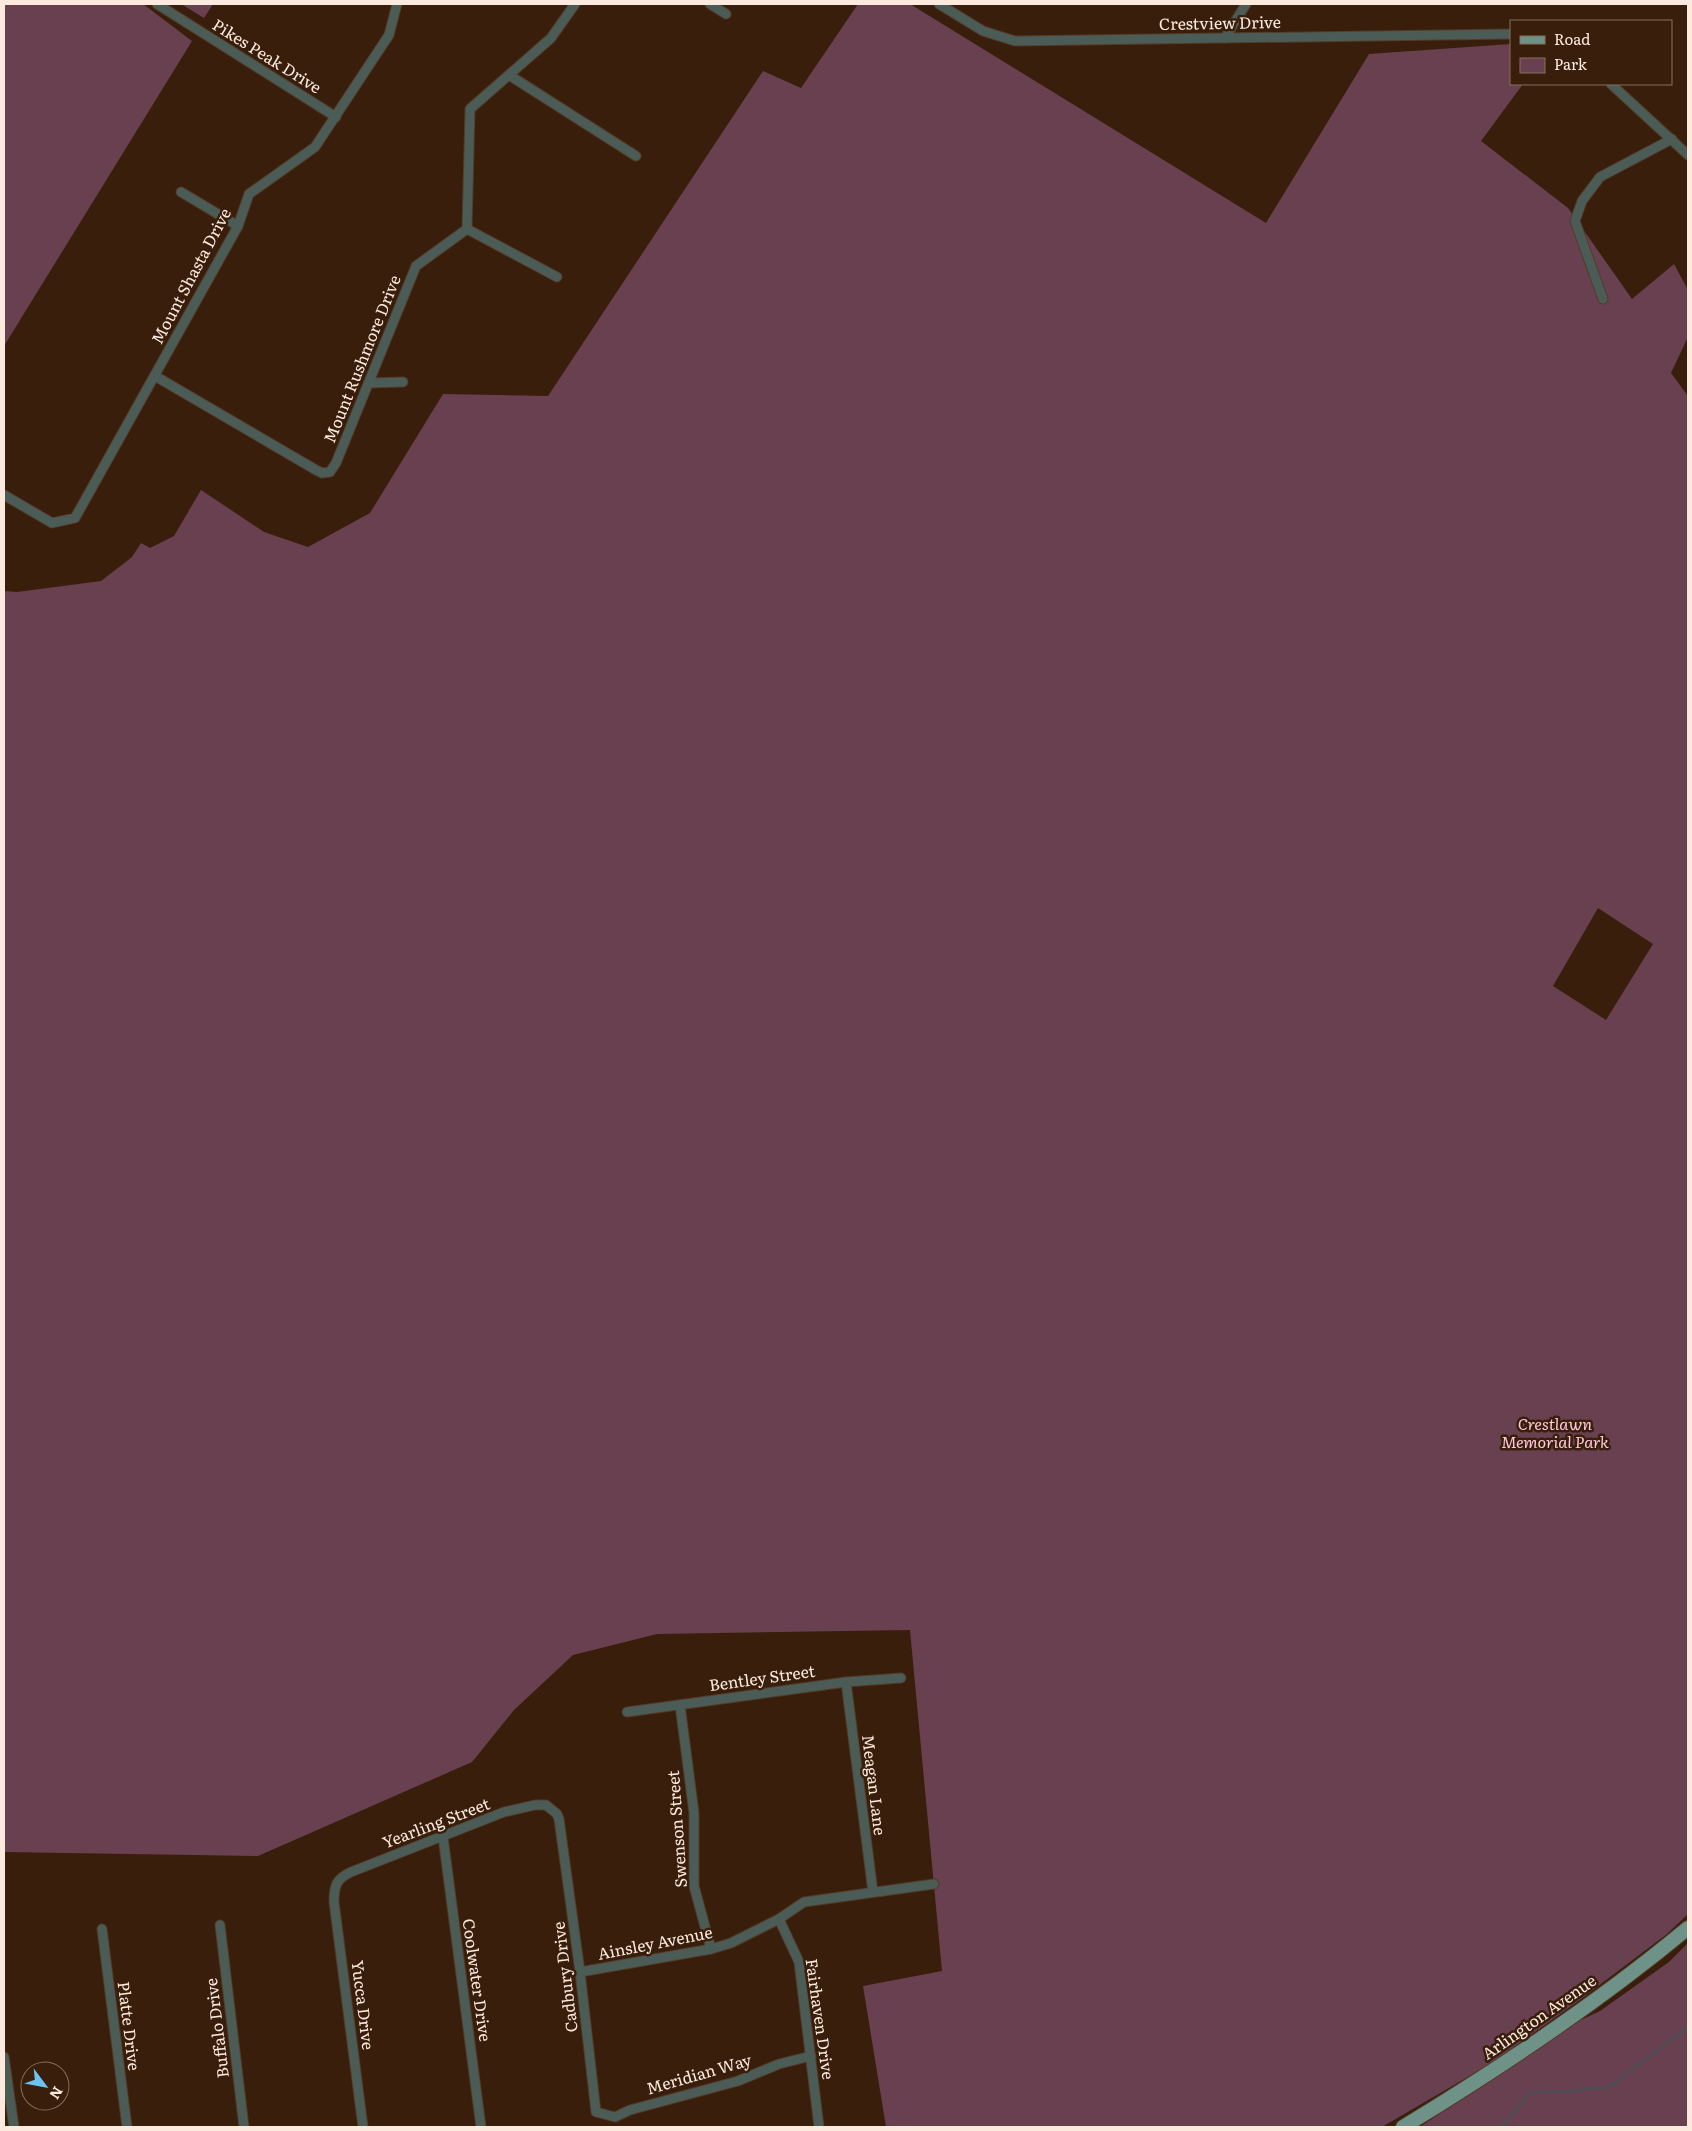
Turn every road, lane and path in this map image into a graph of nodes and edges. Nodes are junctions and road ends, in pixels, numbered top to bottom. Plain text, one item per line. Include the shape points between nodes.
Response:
1 (157, 4) edge
2 (397, 4) edge
3 (575, 4) edge
4 (710, 4) edge
5 (938, 4) edge
6 (1246, 4) edge
7 (726, 14) dead end
8 (1510, 34) edge
9 (1225, 38) junction
10 (509, 75) junction
11 (1612, 85) edge
12 (336, 117) junction
13 (1672, 139) junction
14 (1688, 155) edge
15 (636, 156) dead end
16 (181, 192) dead end
17 (238, 226) junction
18 (467, 230) junction
19 (557, 277) dead end
20 (1603, 299) dead end
21 (155, 376) junction
22 (403, 382) dead end
23 (368, 383) junction
24 (4, 495) edge
25 (901, 1678) dead end
26 (846, 1682) junction
27 (680, 1705) junction
28 (627, 1712) dead end
29 (554, 1810) joint
30 (443, 1837) junction
31 (934, 1884) dead end
32 (334, 1886) joint
33 (873, 1892) junction
34 (779, 1919) junction
35 (220, 1925) dead end
36 (1688, 1928) edge
37 (102, 1929) dead end
38 (711, 1949) junction
39 (580, 1972) junction
40 (811, 2056) junction
41 (4, 2057) edge
42 (596, 2112) joint
43 (14, 2127) edge
44 (127, 2127) edge
45 (244, 2127) edge
46 (363, 2127) edge
47 (482, 2127) edge
48 (819, 2127) edge
49 (1403, 2127) edge

1 - 12 street, Pikes Peak Drive
2 - 12 street, Mount Shasta Drive via 388,35
3 - 10 street via 551,38
4 - 7 street
5 - 9 street, Crestview Drive via 983,31 1015,41
6 - 9 street
8 - 9 street, Crestview Drive
10 - 15 street
10 - 18 street via 470,109
11 - 13 street
12 - 17 street, Mount Shasta Drive via 315,147 249,194
13 - 14 street
13 - 20 street via 1600,177 1582,201 1575,221
16 - 17 street
17 - 21 street, Mount Shasta Drive
18 - 19 street
18 - 23 street, Mount Rushmore Drive via 416,266
21 - 23 street, Mount Rushmore Drive via 322,473 330,472 336,463
21 - 24 street, Mount Shasta Drive via 75,518 52,523
22 - 23 street
25 - 26 street, Bentley Street
26 - 27 street, Bentley Street
26 - 33 street, Meagan Lane
27 - 28 street, Bentley Street
27 - 38 street, Swenson Street via 694,1813 694,1886
29 - 30 street, Yearling Street via 546,1805 535,1805 504,1812
29 - 39 street, Cadbury Drive via 559,1819
30 - 32 street, Yearling Street via 351,1872 340,1877
30 - 47 street, Coolwater Drive
31 - 33 street, Ainsley Avenue
32 - 46 street, Yucca Drive
33 - 34 street, Ainsley Avenue via 804,1902
34 - 38 street, Ainsley Avenue via 731,1943
34 - 40 street, Fairhaven Drive via 799,1962
35 - 45 street, Buffalo Drive
36 - 49 main road, Arlington Avenue via 1548,2033
37 - 44 street, Platte Drive
38 - 39 street, Ainsley Avenue
39 - 42 street, Cadbury Drive
40 - 42 street, Meridian Way via 615,2117
40 - 48 street, Fairhaven Drive
41 - 43 street

